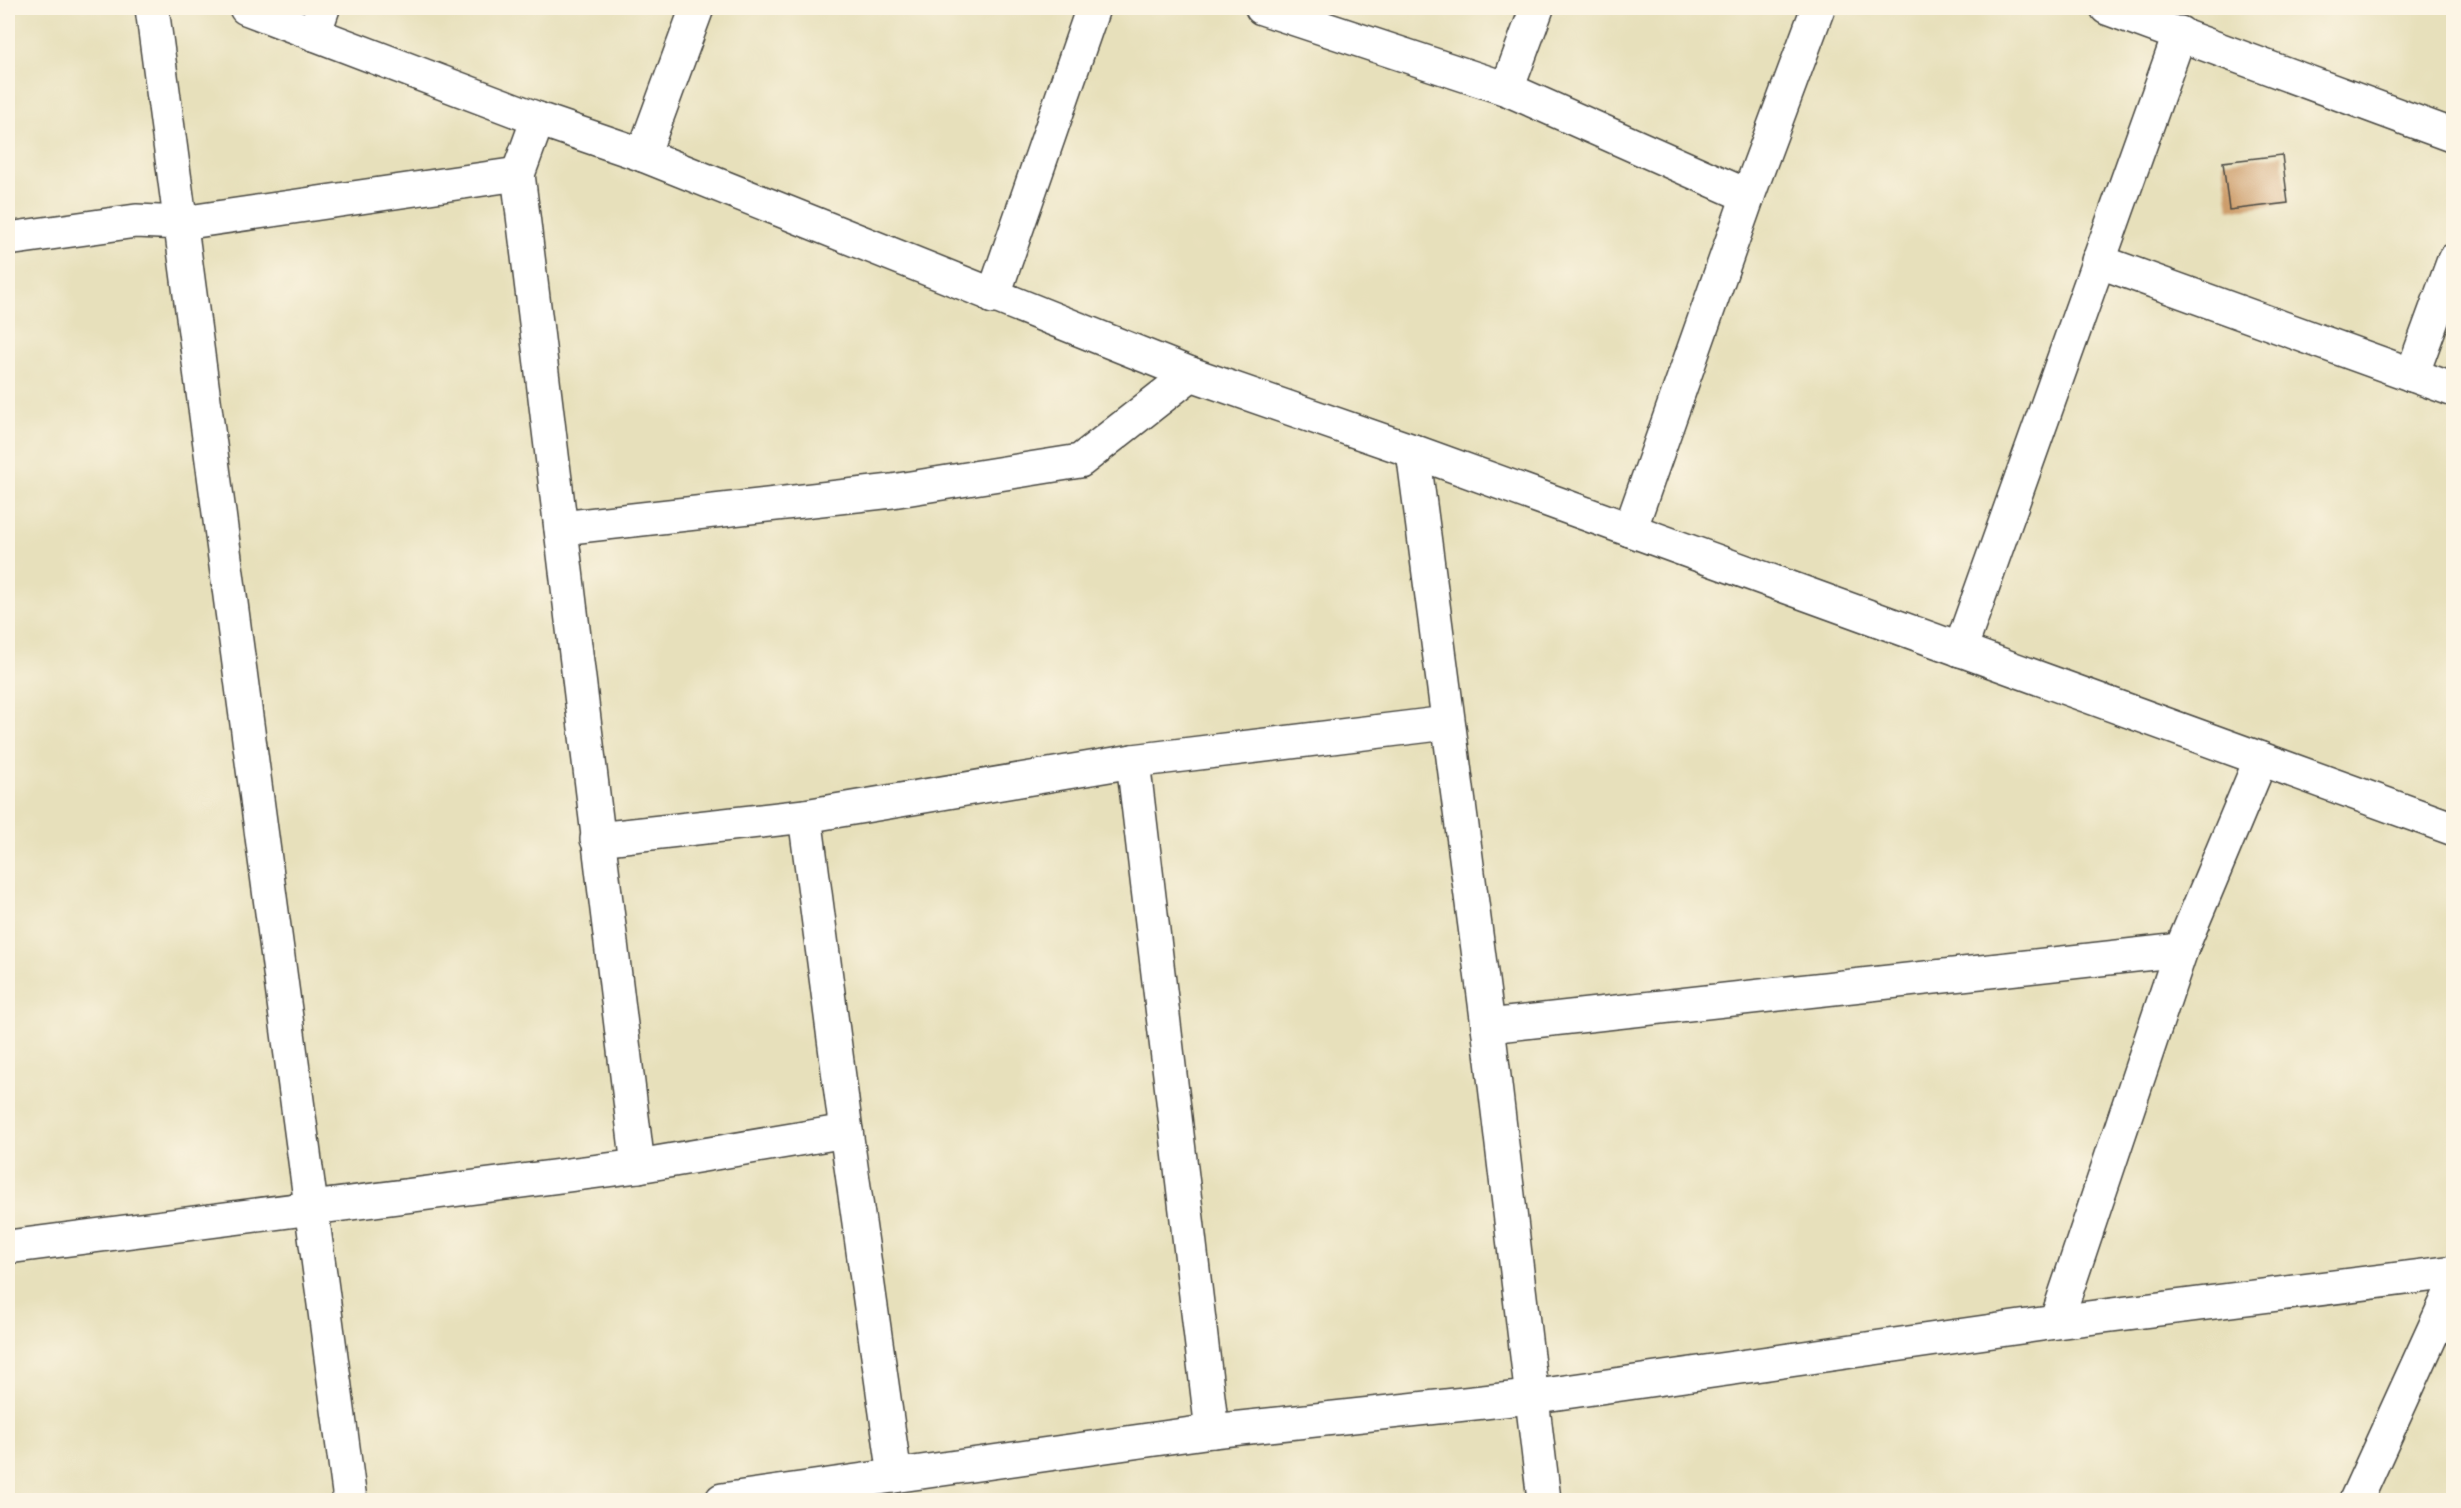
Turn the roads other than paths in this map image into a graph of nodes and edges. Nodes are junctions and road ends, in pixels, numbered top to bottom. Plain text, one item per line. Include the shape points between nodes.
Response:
1 (152, 8) edge
2 (246, 8) edge
3 (697, 8) edge
4 (1093, 8) edge
5 (1262, 8) edge
6 (1537, 8) edge
7 (1818, 8) edge
8 (2108, 8) edge
9 (318, 21) edge
10 (2180, 33) junction
11 (1507, 89) junction
12 (538, 119) junction
13 (2454, 136) edge
14 (643, 155) junction
15 (518, 174) junction
16 (1748, 196) junction
17 (182, 223) junction
18 (8, 239) edge
19 (2454, 260) edge
20 (2098, 261) junction
21 (993, 297) junction
22 (1191, 375) junction
23 (2412, 375) junction
24 (2454, 390) edge
25 (1413, 452) junction
26 (561, 528) junction
27 (1630, 530) junction
28 (1960, 650) junction
29 (1447, 723) junction
30 (2261, 759) junction
31 (1133, 761) junction
32 (805, 816) junction
33 (2454, 829) edge
34 (597, 839) junction
35 (2181, 950) junction
36 (1488, 1026) junction
37 (846, 1131) junction
38 (638, 1166) junction
39 (310, 1207) junction
40 (8, 1247) edge
41 (2454, 1272) edge
42 (2454, 1285) edge
43 (2056, 1322) junction
44 (1530, 1396) junction
45 (1212, 1431) junction
46 (895, 1476) junction
47 (350, 1500) edge
48 (722, 1500) edge
49 (1544, 1500) edge
50 (2356, 1500) edge

1 - 17 street
2 - 9 street
3 - 14 street
4 - 21 street
5 - 11 street
6 - 11 street
7 - 16 street
8 - 10 street
9 - 12 street
10 - 13 street
10 - 20 street
11 - 16 street
12 - 14 street
12 - 15 street
14 - 21 street
15 - 17 street
15 - 26 street
16 - 27 street
17 - 18 street via 136,221
17 - 39 street
19 - 23 street
20 - 23 street
20 - 28 street
21 - 22 street
22 - 25 street
22 - 26 street via 1080,461 892,491
23 - 24 street
25 - 27 street
25 - 29 street
26 - 34 street
27 - 28 street
28 - 30 street
29 - 31 street
29 - 36 street
30 - 33 street
30 - 35 street
31 - 32 street
31 - 45 street
32 - 34 street
32 - 37 street
34 - 38 street
35 - 36 street
35 - 43 street
36 - 44 street
37 - 38 street
37 - 46 street
38 - 39 street
39 - 40 street
39 - 47 street
41 - 43 street
42 - 50 street
43 - 44 street
44 - 45 street
44 - 49 street
45 - 46 street
46 - 48 street

